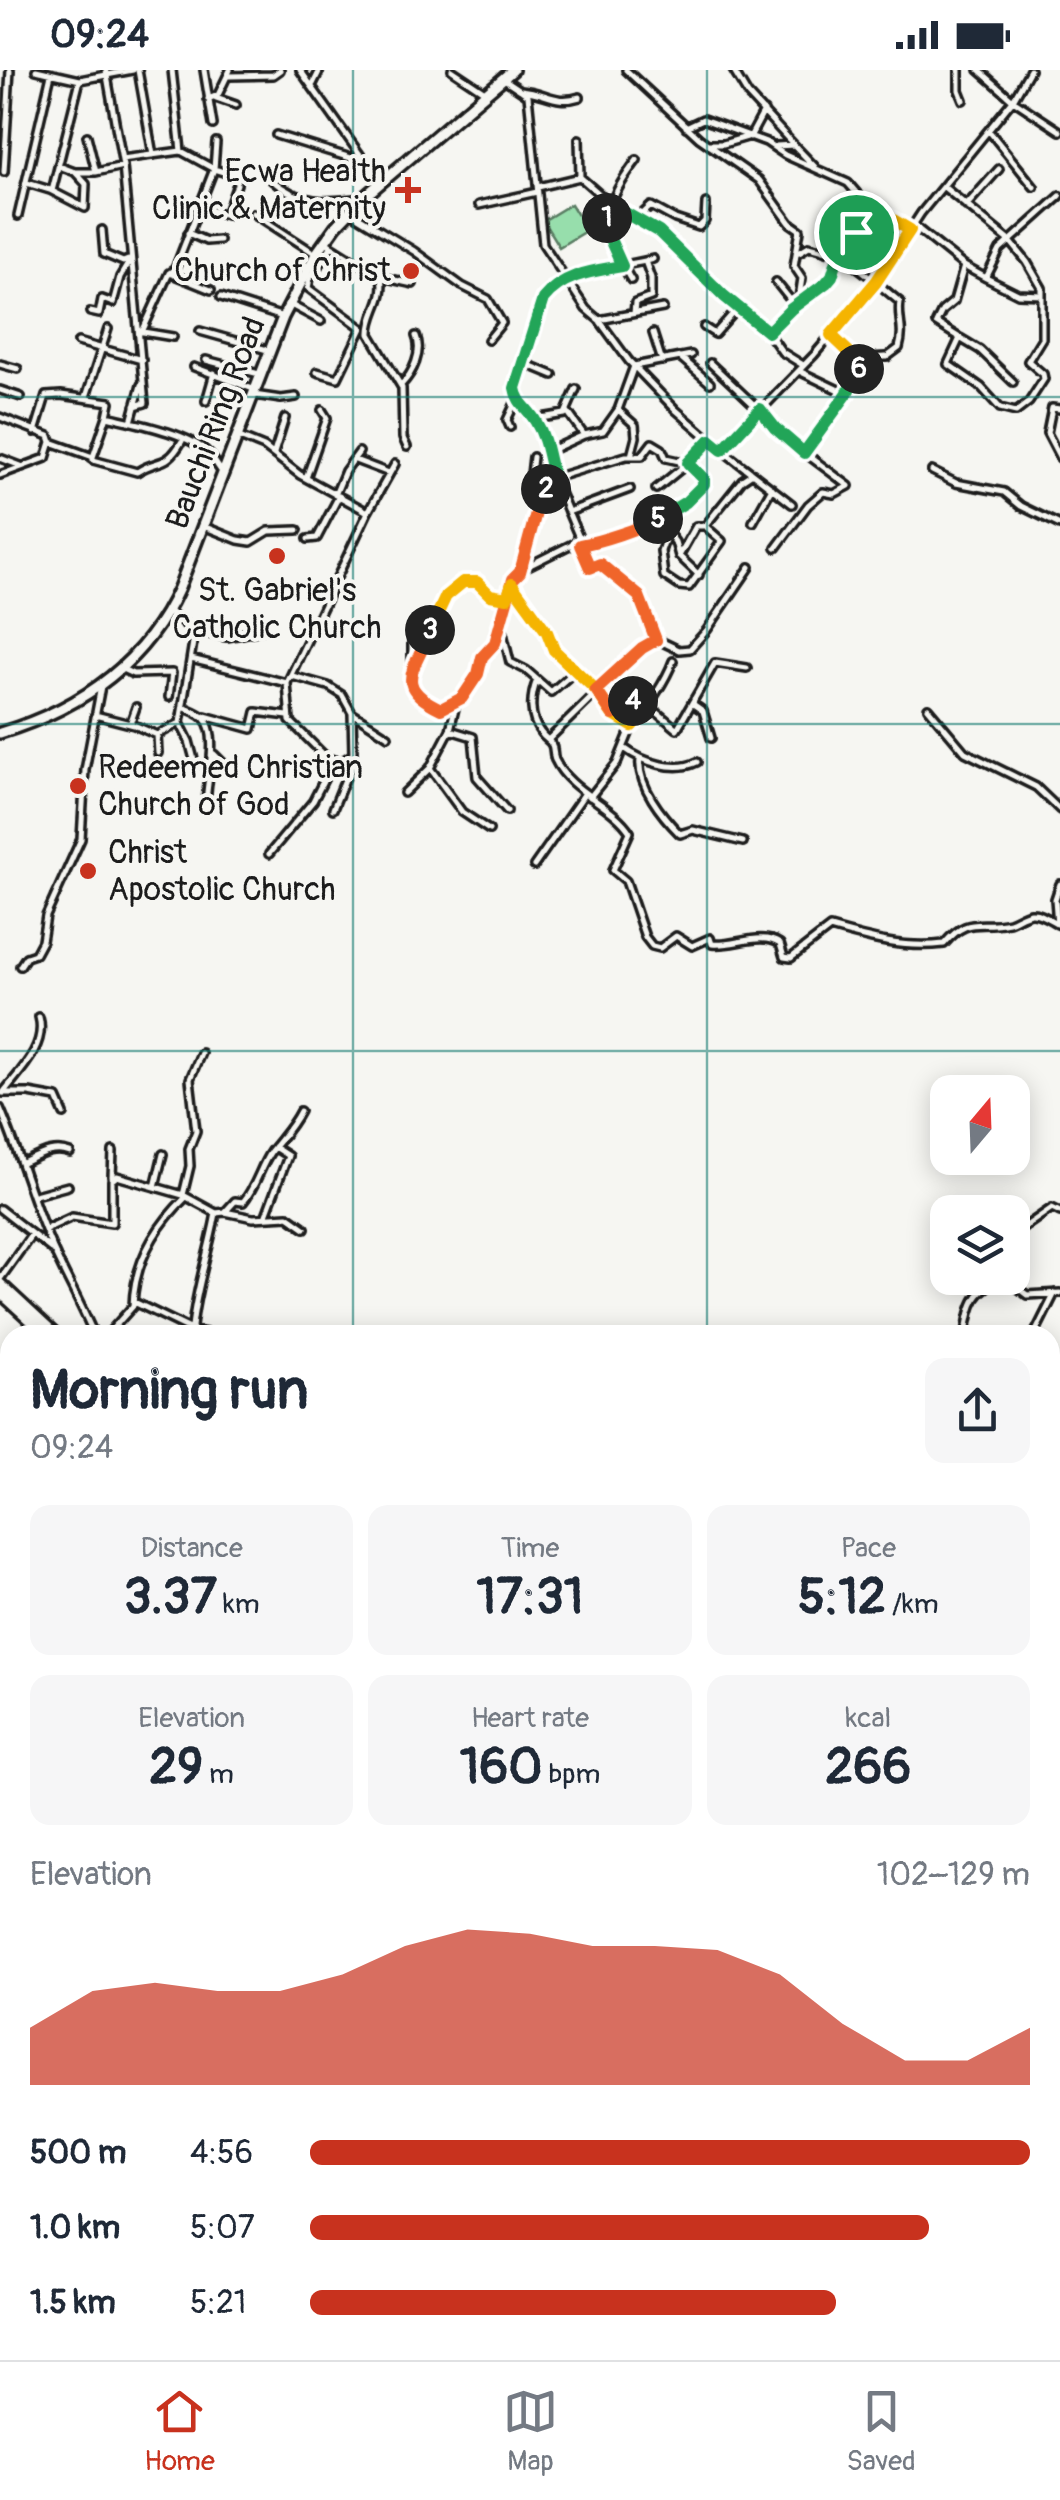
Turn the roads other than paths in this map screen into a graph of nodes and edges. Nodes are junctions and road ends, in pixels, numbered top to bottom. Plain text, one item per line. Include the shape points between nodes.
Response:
1 (10, 70) edge
2 (36, 70) edge
3 (136, 70) edge
4 (172, 70) edge
5 (204, 70) edge
6 (280, 70) edge
7 (300, 70) edge
8 (320, 70) edge
9 (514, 70) edge
10 (626, 70) edge
11 (733, 70) edge
12 (960, 70) edge
13 (978, 70) edge
14 (1030, 70) edge
15 (456, 71) edge
16 (106, 73) edge
17 (230, 73) edge
18 (51, 74) junction
19 (80, 80) junction
20 (504, 80) junction
21 (313, 84) junction
22 (518, 90) junction
23 (487, 94) junction
24 (580, 97) dead end
25 (210, 98) junction
26 (963, 100) dead end
27 (1013, 100) junction
28 (236, 105) dead end
29 (764, 111) junction
30 (213, 125) dead end
31 (686, 127) junction
32 (1060, 131) edge
33 (989, 132) junction
34 (276, 134) dead end
35 (87, 136) dead end
36 (749, 137) junction
37 (579, 139) dead end
38 (216, 142) dead end
39 (706, 144) junction
40 (794, 145) junction
41 (181, 151) junction
42 (153, 154) junction
43 (637, 160) dead end
44 (123, 163) junction
45 (366, 163) junction
46 (58, 166) junction
47 (214, 169) junction
48 (999, 169) dead end
49 (817, 170) junction
50 (4, 172) dead end
51 (75, 172) junction
52 (96, 172) junction
53 (580, 177) junction
54 (272, 180) dead end
55 (383, 181) junction
56 (27, 183) junction
57 (1034, 187) dead end
58 (945, 188) junction
59 (538, 190) junction
60 (52, 191) junction
61 (1060, 196) edge
62 (364, 198) junction
63 (706, 203) dead end
64 (479, 205) dead end
65 (868, 205) junction
66 (613, 206) junction
67 (966, 206) junction
68 (350, 212) junction
69 (253, 213) dead end
70 (198, 214) junction
71 (18, 216) dead end
72 (636, 220) junction
73 (912, 228) junction
74 (102, 230) dead end
75 (188, 233) junction
76 (218, 240) dead end
77 (1010, 241) junction
78 (328, 244) junction
79 (316, 254) junction
80 (796, 255) junction
81 (838, 256) junction
82 (131, 260) junction
83 (622, 266) junction
84 (964, 266) junction
85 (169, 273) junction
86 (380, 276) junction
87 (986, 278) junction
88 (565, 280) junction
89 (631, 280) dead end
90 (776, 282) dead end
91 (876, 282) junction
92 (413, 284) dead end
93 (210, 290) dead end
94 (1042, 295) junction
95 (221, 297) dead end
96 (289, 304) junction
97 (792, 306) junction
98 (663, 308) dead end
99 (738, 308) junction
100 (90, 312) dead end
101 (634, 313) junction
102 (283, 317) junction
103 (599, 320) junction
104 (321, 321) dead end
105 (704, 327) dead end
106 (108, 328) dead end
107 (200, 332) dead end
108 (768, 332) junction
109 (142, 333) junction
110 (653, 333) dead end
111 (831, 335) junction
112 (416, 336) dead end
113 (173, 337) dead end
114 (960, 338) junction
115 (488, 340) dead end
116 (78, 342) dead end
117 (100, 348) junction
118 (270, 351) junction
119 (692, 355) dead end
120 (680, 357) junction
121 (143, 360) junction
122 (206, 360) dead end
123 (662, 361) junction
124 (865, 361) junction
125 (524, 363) junction
126 (710, 363) dead end
127 (0, 364) edge
128 (634, 366) junction
129 (194, 367) dead end
130 (800, 368) junction
131 (18, 369) dead end
132 (317, 372) dead end
133 (214, 373) junction
134 (262, 374) junction
135 (553, 375) dead end
136 (1013, 382) dead end
137 (710, 384) dead end
138 (400, 385) junction
139 (576, 389) dead end
140 (0, 390) edge
141 (255, 392) junction
142 (847, 394) junction
143 (20, 397) dead end
144 (296, 397) dead end
145 (86, 398) junction
146 (517, 399) junction
147 (206, 401) dead end
148 (760, 409) junction
149 (322, 410) dead end
150 (618, 410) junction
151 (1060, 410) edge
152 (567, 411) junction
153 (108, 416) junction
154 (0, 417) edge
155 (286, 418) dead end
156 (535, 419) junction
157 (131, 422) junction
158 (510, 427) dead end
159 (35, 432) junction
160 (584, 435) junction
161 (238, 436) junction
162 (182, 440) junction
163 (710, 440) junction
164 (51, 442) junction
165 (407, 448) dead end
166 (722, 450) junction
167 (549, 451) junction
168 (274, 452) junction
169 (358, 452) dead end
170 (804, 453) junction
171 (630, 456) junction
172 (94, 457) junction
173 (533, 457) dead end
174 (0, 458) edge
175 (1060, 458) edge
176 (354, 460) junction
177 (688, 463) junction
178 (395, 464) dead end
179 (23, 466) junction
180 (932, 471) dead end
181 (389, 472) junction
182 (224, 474) junction
183 (752, 474) junction
184 (0, 475) edge
185 (306, 478) junction
186 (555, 481) junction
187 (548, 487) junction
188 (772, 488) junction
189 (630, 489) dead end
190 (656, 489) dead end
191 (337, 495) junction
192 (792, 504) dead end
193 (368, 512) junction
194 (568, 512) junction
195 (658, 519) junction
196 (753, 522) dead end
197 (1060, 525) edge
198 (203, 526) junction
199 (705, 526) junction
200 (298, 530) dead end
201 (667, 534) junction
202 (308, 538) dead end
203 (577, 545) junction
204 (776, 548) dead end
205 (679, 556) junction
206 (750, 567) dead end
207 (520, 572) junction
208 (699, 575) junction
209 (512, 584) junction
210 (507, 598) junction
211 (169, 611) junction
212 (500, 622) junction
213 (192, 630) junction
214 (260, 630) dead end
215 (412, 634) dead end
216 (656, 640) junction
217 (191, 659) junction
218 (672, 661) dead end
219 (120, 668) junction
220 (747, 668) dead end
221 (574, 672) junction
222 (410, 675) junction
223 (290, 680) junction
224 (537, 680) junction
225 (102, 686) junction
226 (596, 690) junction
227 (694, 696) junction
228 (169, 697) dead end
229 (457, 701) junction
230 (136, 707) dead end
231 (183, 707) junction
232 (928, 708) dead end
233 (646, 711) junction
234 (352, 713) junction
235 (202, 715) junction
236 (613, 715) junction
237 (95, 716) junction
238 (288, 716) junction
239 (180, 723) junction
240 (130, 724) junction
241 (632, 726) junction
242 (450, 730) junction
243 (0, 733) edge
244 (157, 734) junction
245 (388, 736) dead end
246 (711, 738) dead end
247 (548, 740) junction
248 (624, 748) junction
249 (158, 752) dead end
250 (211, 752) junction
251 (640, 758) junction
252 (332, 762) junction
253 (341, 762) junction
254 (697, 762) dead end
255 (196, 767) dead end
256 (430, 768) junction
257 (233, 773) dead end
258 (404, 794) dead end
259 (588, 795) junction
260 (332, 810) dead end
261 (1060, 810) edge
262 (206, 811) dead end
263 (507, 811) dead end
264 (489, 830) dead end
265 (744, 842) dead end
266 (269, 854) dead end
267 (534, 866) dead end
268 (1060, 884) edge
269 (1059, 924) edge
270 (20, 966) dead end
271 (39, 1017) dead end
272 (201, 1053) dead end
273 (2, 1094) edge
274 (0, 1108) edge
275 (300, 1111) dead end
276 (64, 1114) dead end
277 (274, 1147) junction
278 (114, 1151) dead end
279 (70, 1153) dead end
280 (163, 1154) dead end
281 (23, 1163) junction
282 (112, 1177) junction
283 (68, 1186) dead end
284 (155, 1187) junction
285 (35, 1196) junction
286 (184, 1196) junction
287 (0, 1209) edge
288 (226, 1212) junction
289 (1060, 1212) edge
290 (216, 1213) junction
291 (266, 1215) junction
292 (1030, 1223) edge
293 (305, 1228) dead end
294 (46, 1229) junction
295 (32, 1234) junction
296 (54, 1250) junction
297 (0, 1281) edge
298 (0, 1293) edge
299 (1058, 1293) edge
300 (977, 1295) edge
301 (1030, 1295) edge
302 (134, 1302) junction
303 (35, 1325) edge
304 (46, 1325) edge
305 (90, 1325) edge
306 (117, 1325) edge
307 (177, 1325) edge
308 (193, 1325) edge
309 (967, 1325) edge
310 (1040, 1325) edge

1 - 50 street
2 - 18 street
3 - 16 street
3 - 42 street
4 - 41 street
5 - 25 street
6 - 17 street
7 - 21 street
8 - 21 street
9 - 20 main road, Bauchi Ring Road
10 - 31 street
11 - 29 street
12 - 26 street
13 - 27 street
14 - 27 street
15 - 23 street
16 - 19 street
16 - 44 street
17 - 25 street
18 - 19 street
18 - 56 street
19 - 46 street
20 - 22 street
20 - 23 main road, Bauchi Ring Road
21 - 45 street
22 - 24 street via 563,102
22 - 59 street via 528,96
23 - 55 main road, Bauchi Ring Road
25 - 28 street
25 - 30 street
27 - 32 street
27 - 33 street
29 - 36 street
29 - 40 street
31 - 36 street via 703,119
31 - 39 street
33 - 57 street
33 - 58 street
34 - 45 street
35 - 52 street
36 - 39 street
36 - 40 street
36 - 49 street
37 - 53 street
38 - 47 street
39 - 80 street via 759,180 800,230
40 - 49 street
41 - 42 street
41 - 47 street
42 - 44 street
43 - 66 street
44 - 52 street
44 - 82 street
45 - 55 street
46 - 51 street
46 - 60 street
47 - 70 street
47 - 70 street via 236,176 233,197 226,215
48 - 67 street
49 - 65 street via 848,182
51 - 52 street
51 - 60 street via 86,184 86,208
53 - 59 street
53 - 66 street
54 - 62 street via 296,197
55 - 62 main road, Bauchi Ring Road
56 - 60 street
56 - 71 street
58 - 67 street
58 - 73 street
59 - 64 street
59 - 88 street via 543,244
61 - 77 street
62 - 68 main road, Bauchi Ring Road
63 - 72 street via 699,227 651,206
65 - 73 street
65 - 81 street
66 - 72 street
66 - 83 street via 605,222
67 - 77 street
68 - 78 main road, Bauchi Ring Road
68 - 115 street via 488,299 502,323
69 - 79 street
70 - 75 street
72 - 99 street via 659,232
73 - 84 street
73 - 91 street
74 - 82 street via 104,254
75 - 76 street
75 - 85 street
77 - 87 street
77 - 94 street via 1039,280
78 - 79 main road, Bauchi Ring Road
78 - 86 street
78 - 132 street via 308,288 362,328 338,378
79 - 96 main road, Bauchi Ring Road
80 - 81 street via 808,246
80 - 97 street via 802,278
81 - 91 street
81 - 97 street via 826,283
82 - 100 street via 113,303 102,300 98,314
82 - 109 street
83 - 88 street
83 - 89 street
83 - 101 street via 649,260 651,297 635,303
84 - 87 street
84 - 114 street via 954,301 936,323
85 - 93 street
85 - 109 street
86 - 92 street
86 - 138 street via 382,300 370,334
87 - 94 street via 1018,294
88 - 103 street
88 - 125 street via 543,299
90 - 97 street
91 - 111 street
91 - 124 street via 900,302 904,325 899,348
94 - 114 street via 1042,338 1028,361 1044,379 1016,412 1006,412 948,364
95 - 102 street
96 - 102 main road, Bauchi Ring Road
96 - 104 street
97 - 108 street
98 - 101 street
99 - 105 street via 715,334
99 - 108 street
101 - 103 street
102 - 118 main road, Bauchi Ring Road
103 - 128 street
106 - 117 street
107 - 118 street
108 - 130 street
109 - 113 street
109 - 121 street
110 - 123 street
111 - 124 street
111 - 130 street
112 - 138 street via 418,356
114 - 136 street
116 - 117 street
117 - 121 street
117 - 145 street
118 - 134 main road, Bauchi Ring Road
119 - 120 street
120 - 123 street
120 - 137 street
121 - 157 street via 145,403 135,406
122 - 134 street
123 - 128 street
124 - 142 street
125 - 135 street
125 - 146 street
126 - 148 street
127 - 131 street
128 - 150 street
128 - 163 street
129 - 133 street
130 - 142 street
130 - 148 street
133 - 141 street
133 - 147 street
134 - 141 main road, Bauchi Ring Road
138 - 165 street
139 - 152 street
140 - 143 street
141 - 144 street
141 - 161 main road, Bauchi Ring Road
142 - 170 street
145 - 153 street via 110,402
145 - 159 street via 46,396
146 - 156 street
146 - 158 street
148 - 166 street
148 - 170 street
149 - 185 street via 327,418
150 - 160 street via 604,431
150 - 171 street via 635,425
151 - 175 street via 1052,408 1047,433
152 - 156 street
152 - 160 street
153 - 157 street
153 - 172 street
154 - 159 street
155 - 168 street
156 - 167 street
157 - 162 street
159 - 164 street
160 - 167 street
161 - 168 street
161 - 182 main road, Bauchi Ring Road
162 - 172 street via 170,458 137,472
162 - 182 street via 208,452
163 - 166 street
163 - 177 street
164 - 172 street
164 - 179 street via 46,458
166 - 183 street
167 - 186 street
168 - 185 street
169 - 176 street
170 - 204 street via 850,486 823,492
171 - 177 street via 642,456 652,443 666,458
171 - 186 street
173 - 187 street via 530,483
174 - 179 street
176 - 181 street
176 - 191 street
177 - 190 street
177 - 195 street via 704,484
178 - 181 street
179 - 184 street
180 - 197 street via 1004,492
181 - 193 street
182 - 198 main road, Bauchi Ring Road
183 - 188 street
183 - 199 street
185 - 191 street
186 - 187 street
186 - 194 street
187 - 207 street
188 - 192 street
188 - 196 street
189 - 194 street
191 - 193 street
191 - 202 street via 317,538
193 - 223 street
194 - 203 street
195 - 201 street
195 - 203 street
198 - 200 street via 251,542 270,531
198 - 211 main road, Bauchi Ring Road
199 - 205 street via 696,526
199 - 208 street via 722,541
201 - 205 street
201 - 208 street via 660,551 664,576 689,587
203 - 207 street
203 - 216 street via 590,568 600,564 639,596
205 - 208 street
206 - 216 street via 690,649
207 - 209 street
209 - 210 street
209 - 221 street
210 - 212 street
210 - 222 street via 463,582 440,605
211 - 213 street
211 - 219 main road, Bauchi Ring Road
212 - 224 street via 510,662
212 - 229 street via 495,643
213 - 214 street via 227,637
213 - 217 street
215 - 222 street
216 - 226 street
217 - 223 street
217 - 231 street
218 - 233 street
219 - 225 main road, Bauchi Ring Road
219 - 228 street via 172,673
220 - 227 street via 715,663
221 - 224 street via 551,692
221 - 226 street
222 - 229 street via 421,700 441,709
223 - 234 street via 328,686
223 - 238 street
224 - 247 street via 530,701
225 - 237 street
225 - 243 main road, Bauchi Ring Road via 50,716
226 - 236 street
226 - 247 street
227 - 233 street via 677,729
227 - 246 street
229 - 242 street
230 - 240 street
231 - 235 street
231 - 239 street
232 - 261 street via 965,752 1036,787
233 - 236 street via 628,700
233 - 241 street
234 - 245 street
234 - 253 street via 353,754
235 - 238 street via 252,729 256,712
235 - 250 street
236 - 241 street
237 - 240 street
237 - 270 street via 81,839 46,916 42,942
238 - 252 street
239 - 244 street
239 - 255 street
240 - 244 street
241 - 248 street
242 - 256 street
242 - 263 street via 473,737 476,778
244 - 249 street
247 - 259 street via 555,760
248 - 251 street
248 - 259 street
250 - 257 street
250 - 262 street
251 - 254 street via 682,769
251 - 265 street via 642,783 680,834 694,830
252 - 253 street
252 - 266 street via 313,801
253 - 260 street via 348,772
256 - 258 street
256 - 264 street via 462,812
259 - 267 street
259 - 269 street via 630,832 613,870 626,881 652,946 676,936 692,946 710,938 718,946 770,938 790,958 830,928 919,948 944,944 967,924 1004,923 1028,913
268 - 269 street
271 - 273 street via 37,1046
272 - 286 street via 190,1079 196,1131
273 - 276 street via 57,1098
274 - 281 street
275 - 277 street
277 - 288 street via 250,1193
277 - 291 street via 288,1156
278 - 282 street
279 - 281 street via 52,1150
280 - 284 street
281 - 285 street
282 - 284 street
282 - 294 street via 112,1223 72,1217
283 - 285 street
284 - 286 street
285 - 294 street
286 - 290 street
286 - 302 street via 151,1240
287 - 295 street
288 - 290 street
288 - 291 street
289 - 292 street via 1052,1208
290 - 308 street
291 - 293 street via 288,1216
294 - 296 street
295 - 296 street
295 - 297 street
296 - 305 street
297 - 304 main road
298 - 303 main road
299 - 301 street
299 - 310 street
300 - 309 street
302 - 306 street
302 - 307 street

